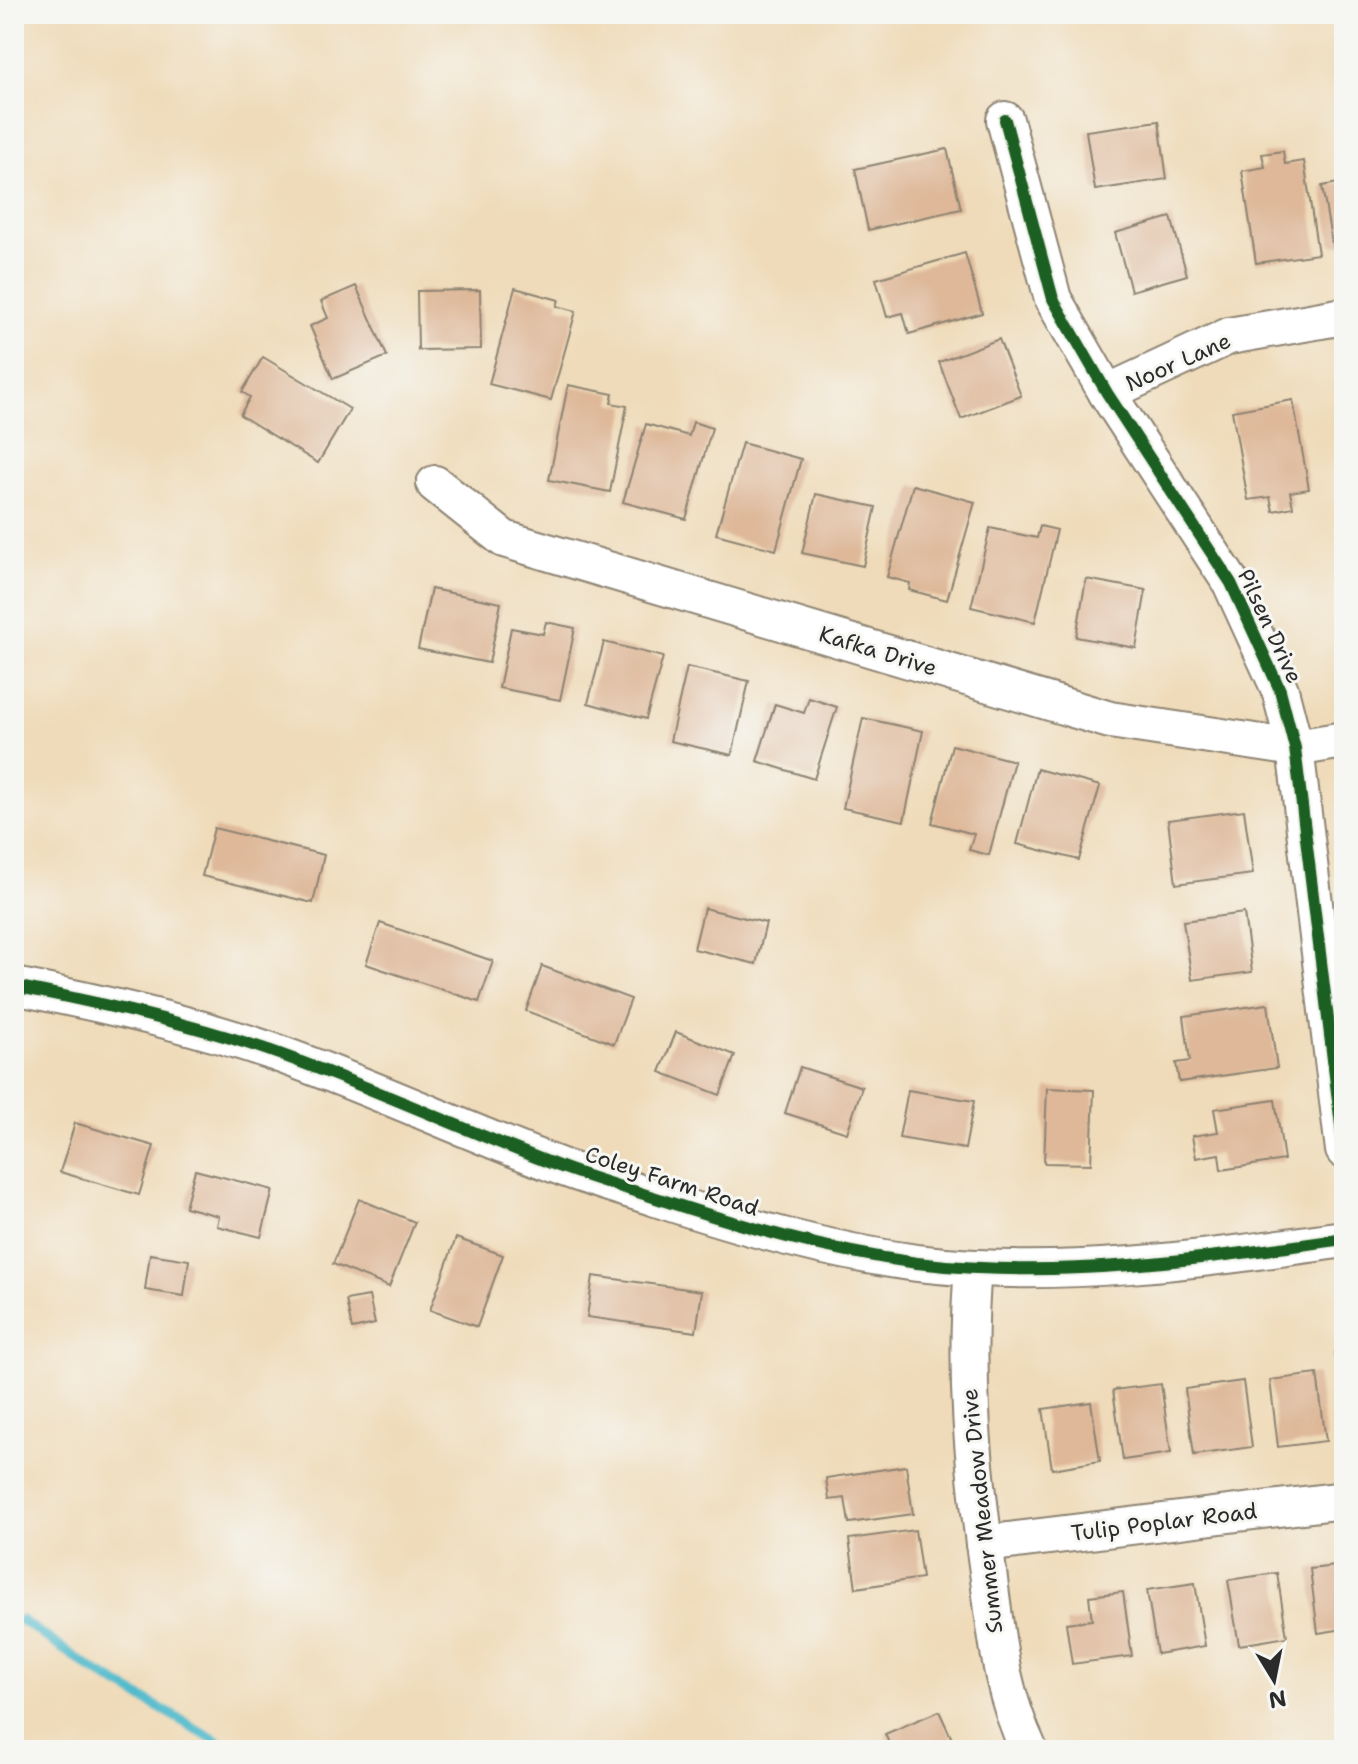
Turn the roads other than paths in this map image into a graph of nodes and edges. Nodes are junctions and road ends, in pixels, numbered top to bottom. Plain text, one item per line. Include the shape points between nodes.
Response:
1 (1005, 120) dead end
2 (1344, 316) edge
3 (1107, 393) junction
4 (435, 484) dead end
5 (1344, 740) edge
6 (1295, 748) junction
7 (14, 986) edge
8 (1344, 1150) edge
9 (1344, 1239) edge
10 (973, 1268) junction
11 (1344, 1500) edge
12 (984, 1544) junction
13 (1029, 1750) edge

1 - 3 street, Pilsen Drive via 1053,299
2 - 3 street, Noor Lane via 1229,336
3 - 6 street, Pilsen Drive via 1231,583 1280,690
4 - 6 street, Kafka Drive via 504,539 1110,720
5 - 6 street, Kafka Drive
6 - 8 street, Pilsen Drive
7 - 10 street, Coley Farm Road via 163,1017 271,1051 567,1169 713,1217 832,1247
9 - 10 street, Coley Farm Road via 1108,1267
10 - 12 street, Summer Meadow Drive via 969,1401
11 - 12 street, Tulip Poplar Road
12 - 13 street, Summer Meadow Drive via 996,1646 1008,1698

